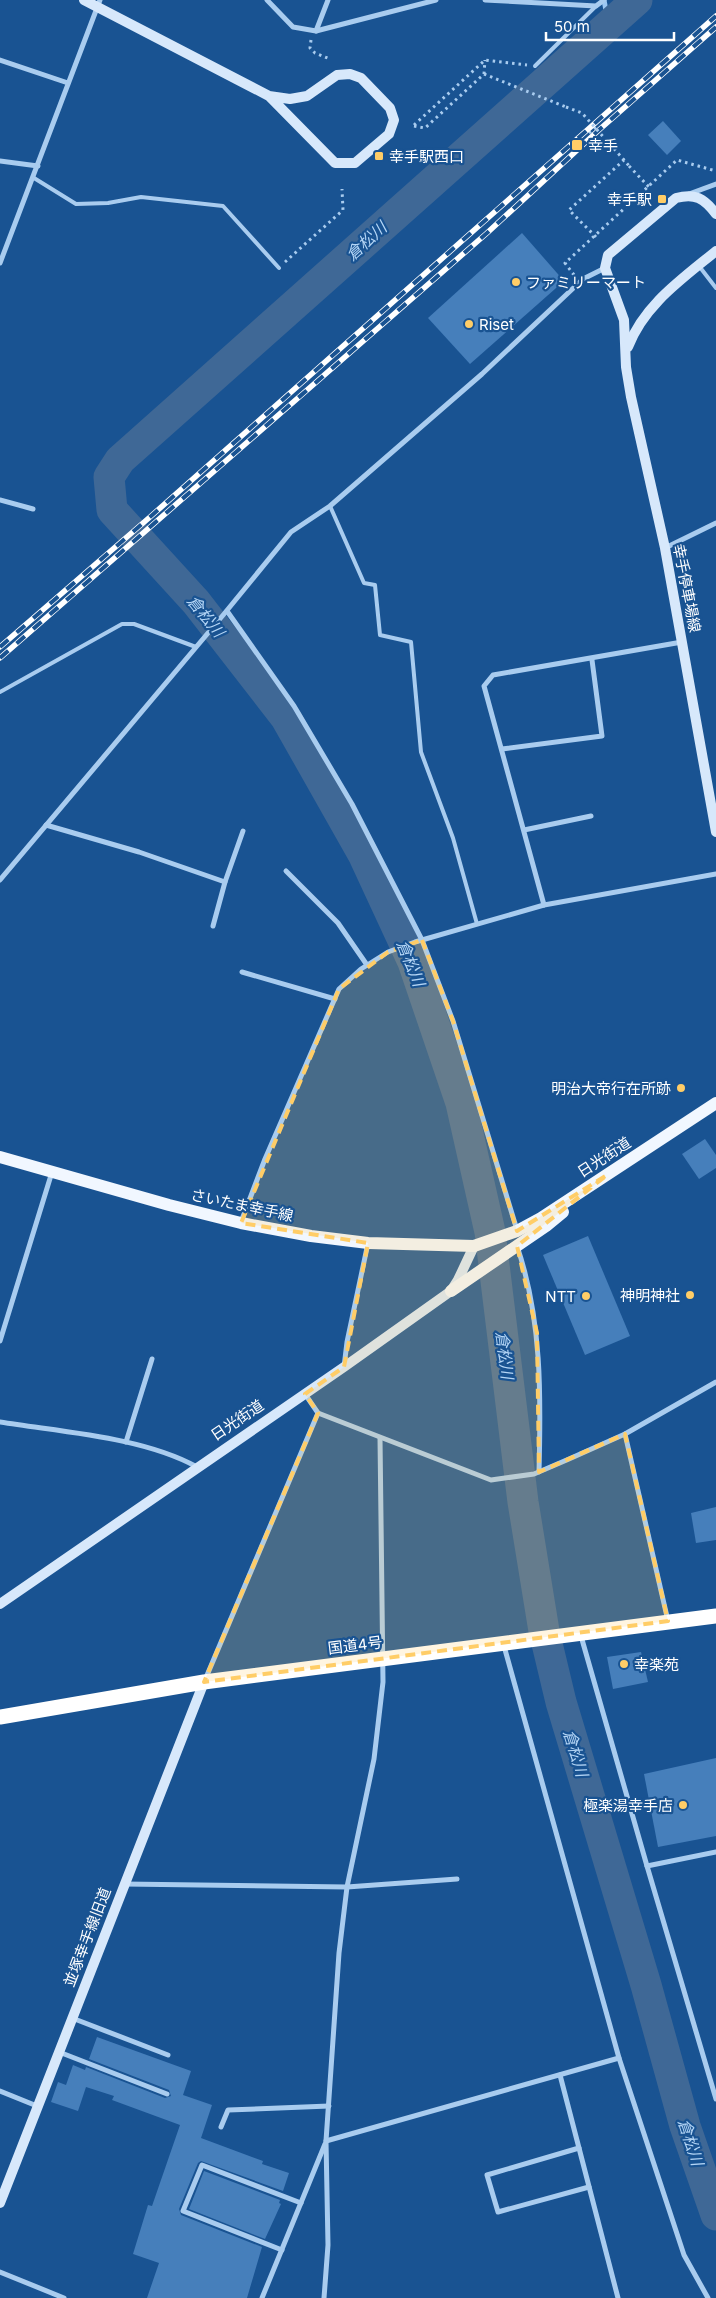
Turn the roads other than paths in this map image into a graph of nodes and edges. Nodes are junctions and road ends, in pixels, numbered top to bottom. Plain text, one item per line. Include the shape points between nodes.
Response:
1 (84, 0) edge
2 (267, 0) edge
3 (328, 0) edge
4 (436, 0) edge
5 (485, 0) edge
6 (604, 0) edge
7 (98, 3) edge
8 (597, 6) junction
9 (316, 31) junction
10 (0, 60) edge
11 (535, 66) road end
12 (68, 82) junction
13 (269, 96) junction
14 (0, 161) edge
15 (38, 166) junction
16 (34, 178) junction
17 (716, 184) edge
18 (689, 194) junction
19 (716, 210) edge
20 (716, 251) edge
21 (0, 263) edge
22 (698, 266) junction
23 (279, 268) road end
24 (605, 268) junction
25 (716, 288) edge
26 (627, 350) junction
27 (0, 500) edge
28 (330, 506) junction
29 (33, 509) dead end
30 (716, 523) edge
31 (665, 548) junction
32 (226, 613) junction
33 (682, 642) junction
34 (196, 647) junction
35 (592, 660) junction
36 (0, 692) edge
37 (502, 749) junction
38 (591, 816) dead end
39 (46, 825) junction
40 (524, 830) junction
41 (243, 831) dead end
42 (716, 832) edge
43 (286, 871) dead end
44 (716, 874) edge
45 (0, 880) edge
46 (225, 882) junction
47 (544, 905) junction
48 (478, 924) junction
49 (213, 926) dead end
50 (422, 940) junction
51 (367, 965) junction
52 (242, 972) dead end
53 (335, 999) junction
54 (716, 1103) edge
55 (0, 1157) edge
56 (52, 1172) junction
57 (607, 1175) junction
58 (240, 1223) junction
59 (513, 1232) junction
60 (368, 1243) junction
61 (478, 1245) junction
62 (515, 1247) junction
63 (450, 1291) junction
64 (0, 1341) edge
65 (152, 1359) dead end
66 (344, 1367) junction
67 (716, 1382) edge
68 (305, 1394) junction
69 (318, 1413) junction
70 (0, 1422) edge
71 (625, 1434) junction
72 (380, 1438) junction
73 (126, 1442) junction
74 (197, 1467) junction
75 (537, 1473) junction
76 (0, 1604) edge
77 (716, 1616) edge
78 (668, 1621) junction
79 (573, 1635) junction
80 (503, 1644) junction
81 (384, 1659) junction
82 (204, 1682) junction
83 (0, 1717) edge
84 (716, 1852) edge
85 (646, 1866) junction
86 (457, 1879) dead end
87 (124, 1884) junction
88 (347, 1886) junction
89 (72, 2018) junction
90 (59, 2052) junction
91 (168, 2055) dead end
92 (619, 2058) junction
93 (560, 2075) junction
94 (0, 2092) edge
95 (167, 2094) dead end
96 (716, 2099) edge
97 (37, 2106) junction
98 (328, 2106) junction
99 (221, 2128) dead end
100 (326, 2141) junction
101 (579, 2148) junction
102 (589, 2187) junction
103 (0, 2203) edge
104 (301, 2203) junction
105 (282, 2250) junction
106 (0, 2272) edge
107 (64, 2298) edge
108 (262, 2298) edge
109 (324, 2298) edge
110 (618, 2298) edge
111 (708, 2298) edge

1 - 7 street
2 - 9 street via 293,27
3 - 9 street
4 - 9 street
5 - 8 street
6 - 8 street
7 - 12 street
7 - 13 street
8 - 11 lane
10 - 12 street
12 - 15 street
13 - 13 street via 290,99 307,96 337,75 350,74 361,78 390,108 394,120 389,134 355,163 335,163
14 - 15 street
15 - 16 street
16 - 21 street
16 - 23 lane via 76,204 141,197 223,206
17 - 18 street
18 - 19 street
18 - 24 street via 676,198 610,253 605,260
20 - 22 street
22 - 25 lane
22 - 26 street via 644,316
24 - 26 street, 幸手停車場線 via 624,320
24 - 28 street via 583,279 482,374
26 - 31 street, 幸手停車場線 via 631,397
27 - 29 street
28 - 32 street via 291,532
28 - 48 lane via 364,583 376,585 380,635 412,642 422,752 453,838
30 - 31 street
31 - 33 street, 幸手停車場線
32 - 34 street
32 - 50 street via 299,714 352,804
33 - 35 street
33 - 42 street, 幸手停車場線
34 - 36 lane via 134,624 122,624
34 - 39 street
35 - 37 street via 602,736
35 - 37 street via 493,675 484,686
37 - 40 street
38 - 40 street
39 - 45 street
39 - 46 street
40 - 47 street
41 - 46 street
43 - 51 street via 338,923
44 - 47 street
46 - 49 street
47 - 48 street
48 - 50 street
50 - 51 street via 388,952
50 - 59 street via 453,1021
51 - 53 street via 339,989
52 - 53 street
53 - 58 street
54 - 57 main road, 日光街道
55 - 56 main road, さいたま幸手線
56 - 58 main road, さいたま幸手線
56 - 64 street
57 - 59 main road, 日光街道
57 - 62 main road via 546,1226
58 - 60 main road, さいたま幸手線
59 - 61 main road, 日光街道
60 - 61 main road, さいたま幸手線
60 - 66 street
61 - 63 street, 日光街道
62 - 63 main road
62 - 75 street via 524,1268 537,1333 541,1396
63 - 66 street, 日光街道
65 - 73 street
66 - 68 street, 日光街道
67 - 71 street
68 - 69 street
68 - 74 street, 日光街道
69 - 72 street
69 - 82 street
70 - 73 street
71 - 75 street
71 - 78 street
72 - 75 street via 492,1480
72 - 81 street
73 - 74 street via 182,1459
74 - 76 street, 日光街道
77 - 78 highway, 国道4号
78 - 79 highway, 国道4号
79 - 80 highway, 国道4号
79 - 85 street
80 - 81 highway, 国道4号
80 - 92 street
81 - 82 highway, 国道4号
81 - 88 street via 374,1759
82 - 83 highway, 国道4号
82 - 87 street, 並塚幸手線旧道
84 - 85 street
85 - 96 street
86 - 88 street
87 - 88 street
87 - 89 street, 並塚幸手線旧道
88 - 98 street
89 - 90 street, 並塚幸手線旧道
89 - 91 street
90 - 95 street
90 - 97 street, 並塚幸手線旧道
92 - 93 street
92 - 111 street via 684,2254
93 - 100 street
93 - 101 street
94 - 97 street
97 - 103 street, 並塚幸手線旧道
98 - 99 street via 228,2110
98 - 100 street
100 - 104 street
100 - 109 street via 328,2245
101 - 102 street
101 - 102 street via 486,2175 498,2212
102 - 110 street
104 - 105 street
104 - 105 street via 202,2165 182,2211
105 - 108 street
106 - 107 street

